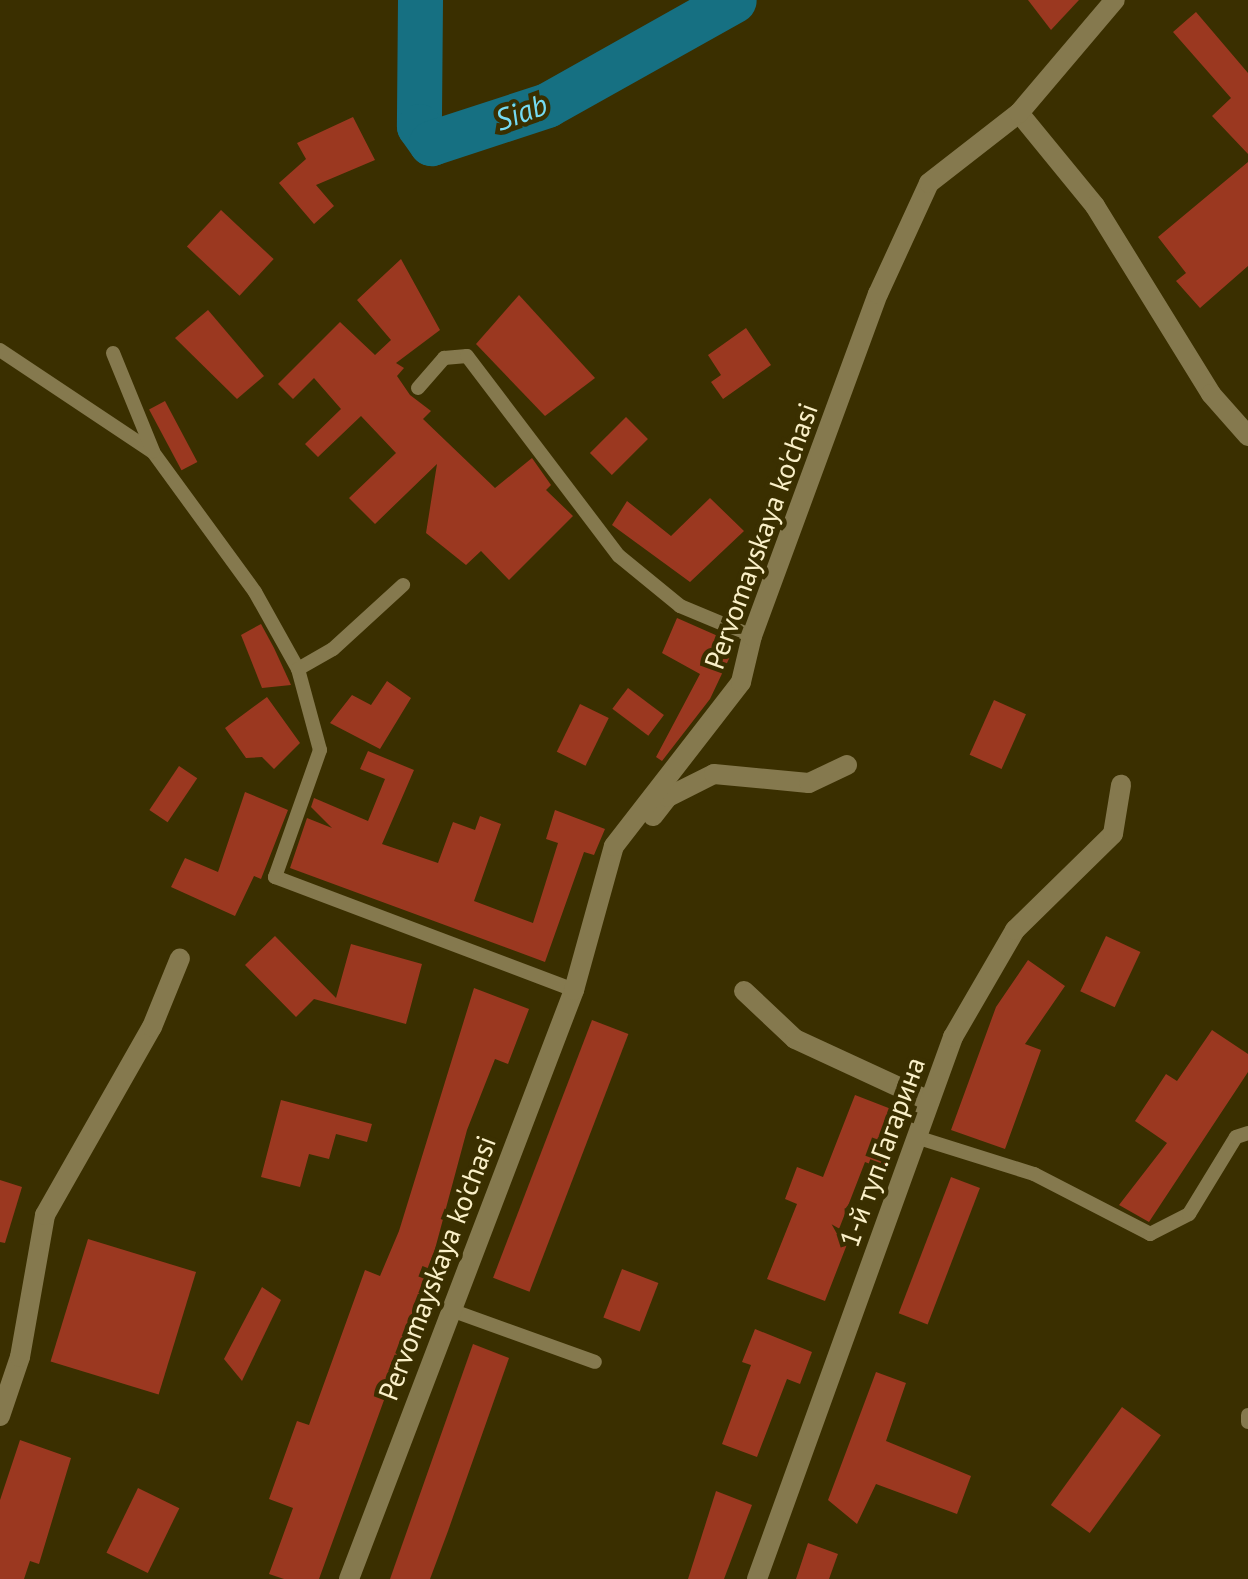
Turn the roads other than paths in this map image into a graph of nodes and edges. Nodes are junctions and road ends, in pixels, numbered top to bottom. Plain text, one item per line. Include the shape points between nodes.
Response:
1 (1115, 0) edge
2 (1019, 113) junction
3 (0, 350) edge
4 (113, 352) dead end
5 (418, 388) dead end
6 (1248, 436) edge
7 (154, 452) junction
8 (402, 585) dead end
9 (752, 636) junction
10 (298, 669) junction
11 (847, 765) dead end
12 (1121, 785) dead end
13 (180, 958) dead end
14 (574, 990) junction
15 (744, 991) dead end
16 (929, 1101) junction
17 (1248, 1133) edge
18 (916, 1137) junction
19 (448, 1309) junction
20 (596, 1362) dead end
21 (0, 1416) edge
22 (349, 1579) edge
23 (757, 1579) edge

1 - 2 street, Pervomayskaya ko'chasi
2 - 6 street via 1095,206 1211,394
2 - 9 street, Pervomayskaya ko'chasi via 928,182 878,294
3 - 7 lane
4 - 7 lane
5 - 9 lane via 444,358 467,356 620,556 680,606
7 - 10 lane via 254,592
8 - 10 lane via 334,649
9 - 14 street, Pervomayskaya ko'chasi via 742,682 614,846
10 - 14 lane via 320,750 275,877
11 - 14 street via 810,783 714,774 668,798 626,851
12 - 16 street, 1-й туп.Гагарина via 1113,834 1016,930 953,1037
13 - 21 street via 152,1027 45,1215 20,1358
14 - 19 street, Pervomayskaya ko'chasi
15 - 16 street via 795,1039
16 - 18 street, 1-й туп.Гагарина
17 - 18 lane via 1236,1137 1189,1214 1150,1234 1034,1174
18 - 23 street, 1-й туп.Гагарина
19 - 20 lane
19 - 22 street, Pervomayskaya ko'chasi

